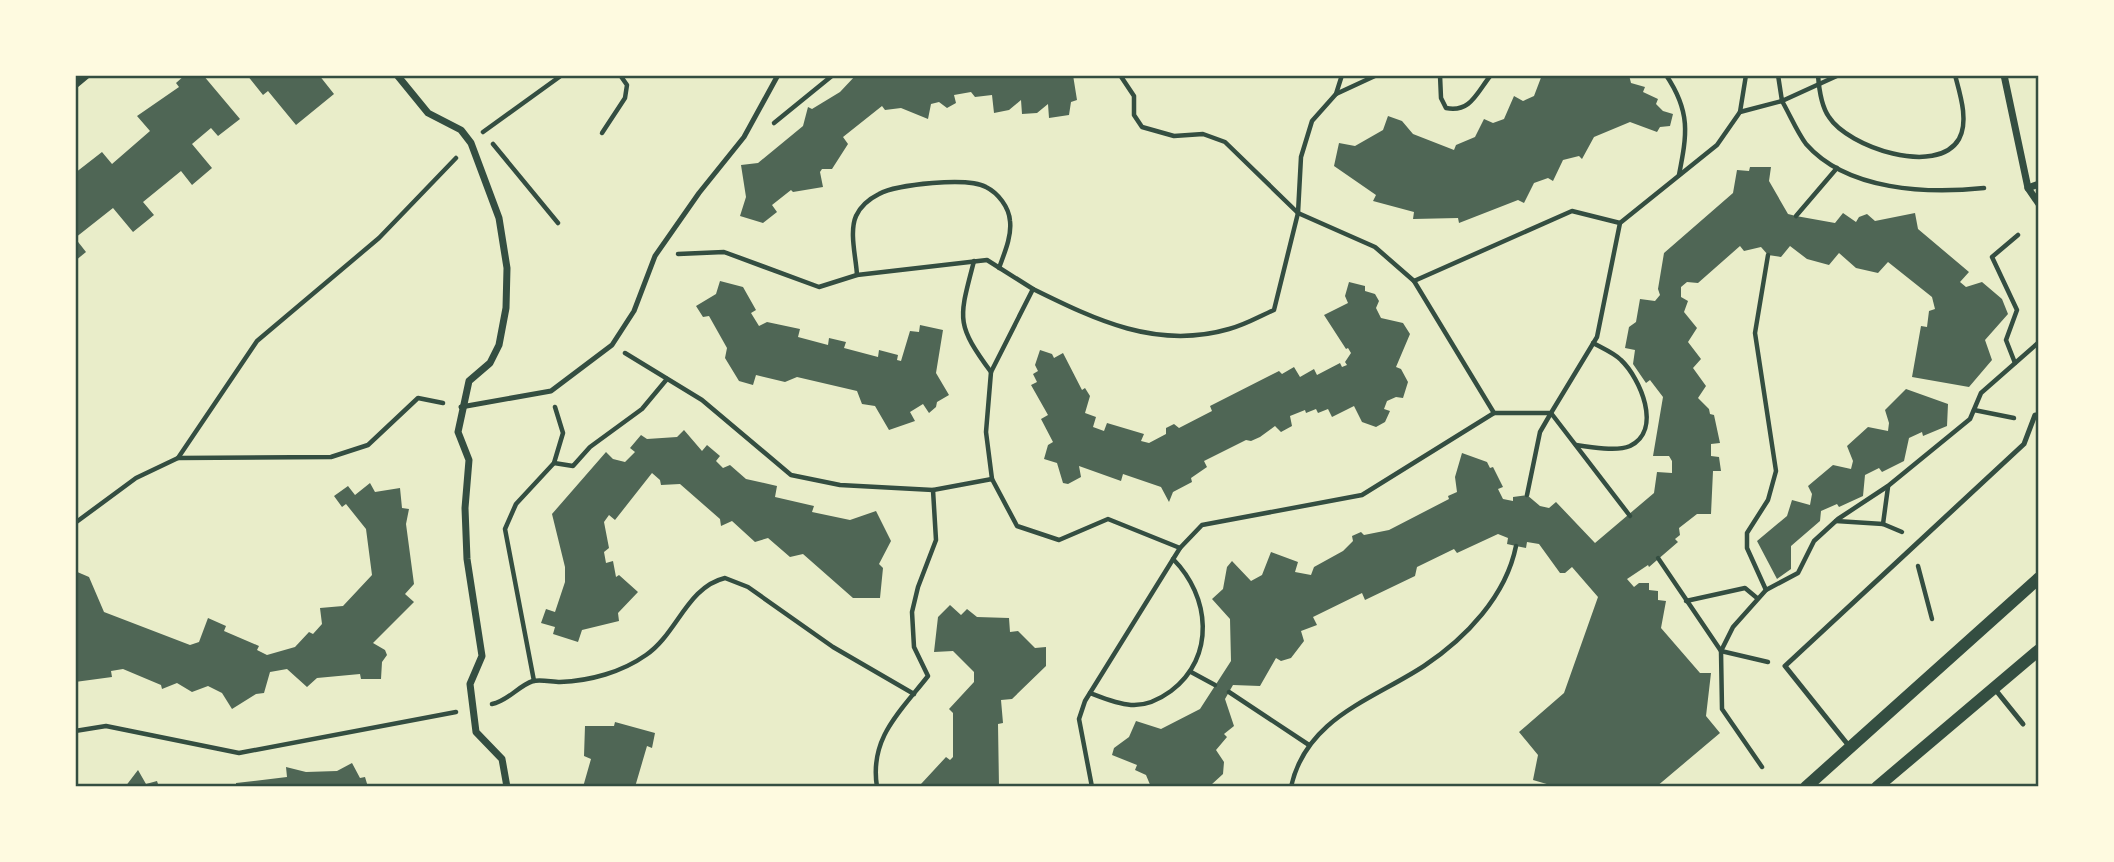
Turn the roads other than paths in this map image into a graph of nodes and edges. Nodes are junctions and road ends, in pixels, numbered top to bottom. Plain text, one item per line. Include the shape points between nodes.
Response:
1 (87, 75) edge
2 (397, 75) edge
3 (778, 75) edge
4 (2004, 75) edge
5 (75, 85) edge
6 (2039, 184) edge
7 (2028, 188) junction
8 (2039, 204) edge
9 (461, 407) junction
10 (2039, 415) edge
11 (2039, 578) edge
12 (2039, 650) edge
13 (1994, 688) junction
14 (2023, 723) dead end
15 (1851, 748) junction
16 (507, 787) edge
17 (1806, 787) edge
18 (1877, 787) edge

1 - 5 street
2 - 9 street via 428,113 461,130 471,143 499,218 507,268 499,345 491,363 468,381
3 - 9 lane via 744,137 655,256 634,310 612,345 551,391
4 - 7 street
6 - 7 street
7 - 8 street
9 - 16 street via 458,432 469,460 467,559 482,656 470,684 476,732 502,759
10 - 15 lane via 2035,415 2024,444 1785,666
11 - 15 street
12 - 13 street
13 - 14 lane
13 - 18 street
15 - 17 street

